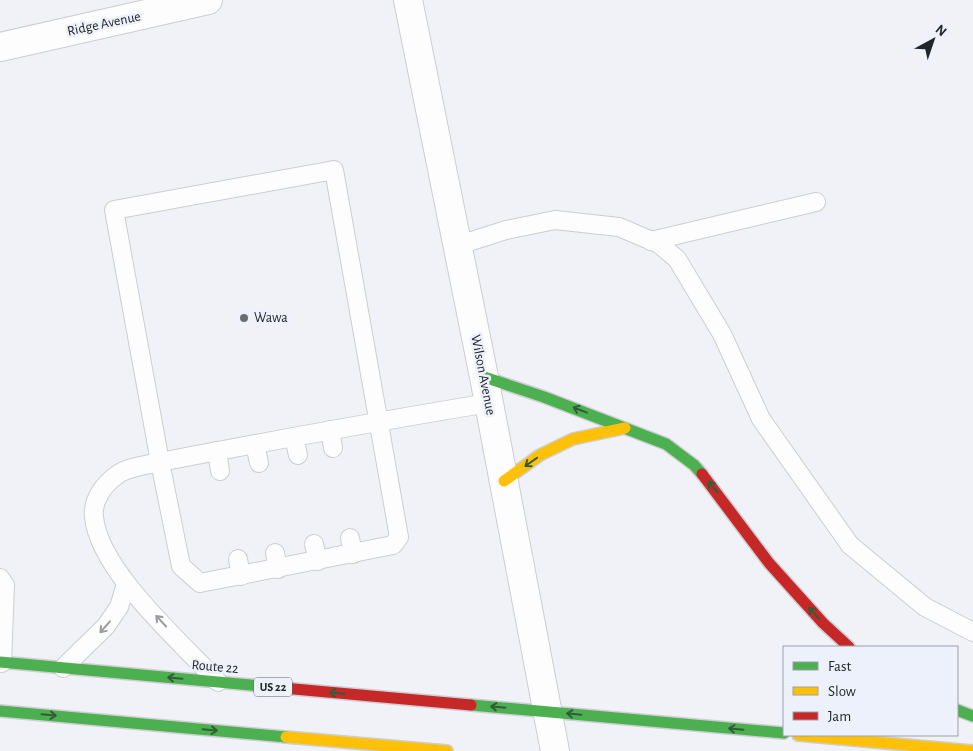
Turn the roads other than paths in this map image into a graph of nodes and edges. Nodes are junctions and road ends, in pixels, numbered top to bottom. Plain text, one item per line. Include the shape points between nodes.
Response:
1 (208, 0) edge
2 (408, 0) edge
3 (0, 47) edge
4 (816, 202) dead end
5 (651, 241) junction
6 (456, 246) junction
7 (487, 390) junction
8 (380, 421) junction
9 (625, 428) junction
10 (330, 430) junction
11 (294, 437) junction
12 (255, 444) junction
13 (333, 448) dead end
14 (217, 451) junction
15 (298, 455) dead end
16 (160, 462) junction
17 (259, 463) dead end
18 (220, 471) dead end
19 (504, 482) junction
20 (314, 544) dead end
21 (238, 559) dead end
22 (318, 561) junction
23 (242, 576) junction
24 (0, 578) edge
25 (126, 584) junction
26 (973, 632) edge
27 (848, 646) edge
28 (1, 662) edge
29 (63, 668) junction
30 (218, 682) junction
31 (958, 710) edge
32 (0, 711) edge
33 (547, 712) junction
34 (973, 716) edge
35 (783, 734) edge
36 (809, 736) edge
37 (448, 751) edge
38 (555, 751) edge
39 (972, 751) edge

1 - 3 street, Ridge Avenue
2 - 6 street, Wilson Avenue
4 - 5 lane
5 - 6 lane via 619,227 555,220 506,230
5 - 26 lane via 677,259 722,334 761,419 850,545 925,607
6 - 7 street, Wilson Avenue
7 - 8 lane
9 -> 7 highway via 544,396
7 - 19 street, Wilson Avenue
8 - 10 lane
8 - 16 lane via 334,170 114,210
8 - 22 lane via 399,537 392,545 352,546
9 -> 19 highway via 573,439 540,456
27 -> 9 highway via 769,563 694,465 666,444
10 - 11 lane
10 - 13 lane
11 - 12 lane
11 - 15 lane
12 - 14 lane
12 - 17 lane
14 - 16 lane
14 - 18 lane
16 - 23 lane via 181,566 200,583
16 - 25 lane via 118,474 104,486 96,500 94,516 101,542
19 - 33 street, Wilson Avenue
20 - 22 lane
21 - 23 lane
22 - 23 lane via 276,561
24 - 28 lane via 5,585
25 -> 29 lane via 119,607 106,626
30 -> 25 lane
28 - 29 highway, Route 22 / US 22
30 -> 29 highway, Route 22 / US 22
33 -> 30 highway, Route 22 / US 22
31 - 34 highway
32 -> 37 highway
35 -> 33 highway, US 22
33 - 38 street, Wilson Avenue
36 - 39 highway

